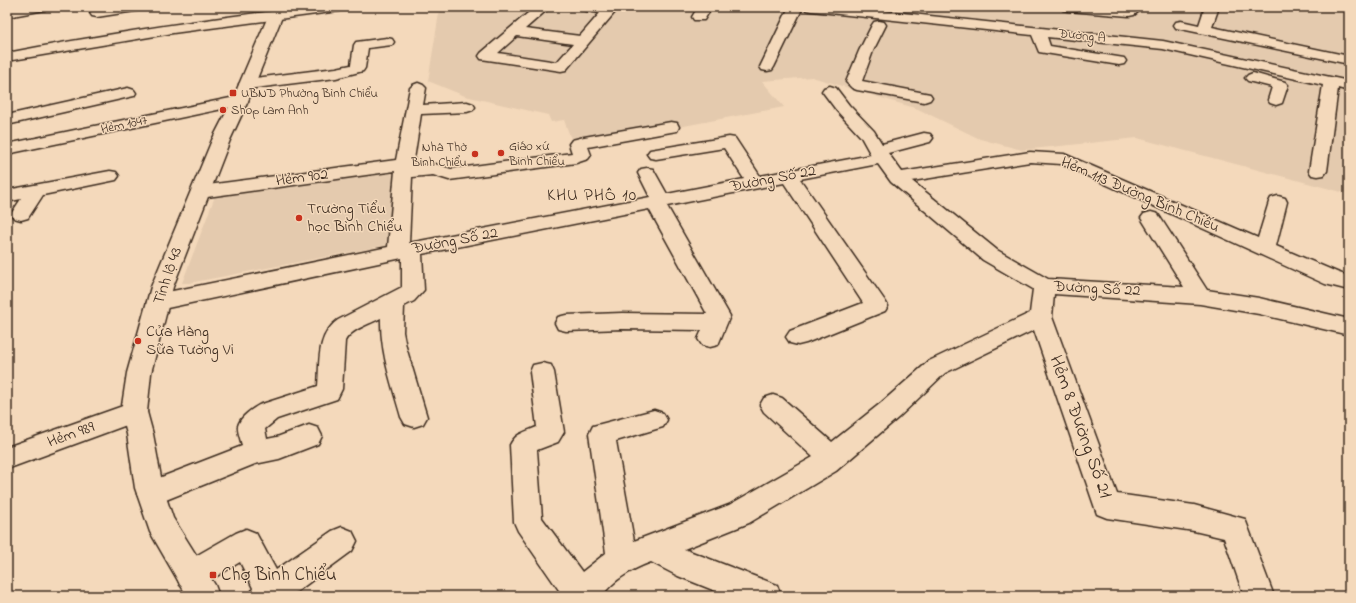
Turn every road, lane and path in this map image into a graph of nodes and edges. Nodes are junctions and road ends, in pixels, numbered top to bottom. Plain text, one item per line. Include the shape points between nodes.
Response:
1 (40, 7) edge
2 (135, 7) edge
3 (340, 7) edge
4 (543, 7) edge
5 (586, 7) edge
6 (796, 7) edge
7 (811, 7) edge
8 (1068, 7) edge
9 (1137, 7) edge
10 (1212, 7) edge
11 (278, 11) edge
12 (7, 13) edge
13 (98, 13) dead end
14 (916, 13) edge
15 (878, 15) edge
16 (1204, 30) junction
17 (1038, 31) junction
18 (516, 32) junction
19 (941, 34) dead end
20 (583, 41) junction
21 (387, 42) dead end
22 (1175, 47) junction
23 (7, 57) edge
24 (1216, 57) junction
25 (1119, 60) dead end
26 (1348, 60) dead end
27 (767, 67) dead end
28 (1331, 82) junction
29 (1349, 86) edge
30 (418, 88) dead end
31 (830, 91) dead end
32 (243, 92) junction
33 (128, 93) dead end
34 (924, 97) dead end
35 (1276, 100) dead end
36 (467, 108) dead end
37 (414, 110) junction
38 (7, 120) edge
39 (671, 127) dead end
40 (924, 138) dead end
41 (7, 149) edge
42 (656, 154) dead end
43 (879, 154) junction
44 (403, 168) junction
45 (1318, 171) dead end
46 (647, 173) dead end
47 (110, 176) dead end
48 (789, 176) junction
49 (898, 178) junction
50 (756, 183) junction
51 (36, 190) junction
52 (200, 192) junction
53 (7, 196) edge
54 (659, 201) junction
55 (1278, 202) dead end
56 (21, 214) dead end
57 (1151, 218) dead end
58 (1265, 249) junction
59 (405, 250) junction
60 (1349, 283) edge
61 (1044, 286) junction
62 (1200, 296) junction
63 (158, 302) junction
64 (393, 303) junction
65 (1041, 317) junction
66 (566, 323) dead end
67 (1349, 327) edge
68 (798, 338) dead end
69 (542, 372) dead end
70 (773, 405) dead end
71 (134, 412) junction
72 (414, 417) dead end
73 (654, 420) dead end
74 (309, 436) dead end
75 (258, 452) junction
76 (7, 458) edge
77 (832, 458) junction
78 (151, 494) junction
79 (342, 542) dead end
80 (653, 548) junction
81 (622, 559) junction
82 (198, 586) edge
83 (268, 594) edge
84 (582, 596) edge
85 (766, 596) edge
86 (1260, 596) edge

1 - 12 street
2 - 13 street
3 - 11 street
4 - 18 street
5 - 20 street via 609,11
6 - 27 street
7 - 15 street, Đường A
8 - 9 street via 1129,12
10 - 16 street
11 - 23 street via 85,41
11 - 32 street, Tỉnh lộ 43
14 - 15 street, Đường A
14 - 17 street, Đường A
15 - 19 street
15 - 34 street via 854,82 857,85
16 - 22 street via 1183,19
16 - 26 street
17 - 22 street, Đường A
17 - 25 street via 1044,49
18 - 20 street
18 - 20 street via 486,56 561,67
21 - 32 street, Hẻm 1047 via 361,45 358,68
22 - 24 street, Đường A
24 - 28 street, Đường A
24 - 35 street via 1215,68 1280,85
28 - 29 street, Đường A
28 - 45 street
30 - 37 street
31 - 43 street via 868,135
32 - 41 street, Hẻm 1047
32 - 52 street, Tỉnh lộ 43
33 - 38 street
36 - 37 street
37 - 44 street
39 - 44 street, Hẻm 902 via 584,142 578,144 582,155 576,158 449,175 435,169
40 - 43 street
42 - 50 street via 729,142
43 - 48 street, Đường Số 22
43 - 49 street, Đường Số 22
44 - 52 street, Hẻm 902
44 - 59 street
46 - 54 street
47 - 51 street
48 - 50 street, Đường Số 22
48 - 68 street via 877,306
49 - 58 street, Hẻm 113 Đường Bính Chiếu via 1030,157 1064,159
49 - 61 street, Đường Số 22 via 990,255
50 - 54 street, Đường Số 22
51 - 53 street
51 - 56 street
52 - 63 street, Tỉnh lộ 43
54 - 59 street, Đường Số 22
54 - 66 street via 719,316 713,330 622,321
55 - 58 street
57 - 62 street
58 - 60 street, Hẻm 113 Đường Bính Chiếu via 1333,279
59 - 63 street, Đường Số 22
59 - 64 street via 413,290
61 - 62 street, Đường Số 22
61 - 65 street
62 - 67 street, Đường Số 22 via 1259,306
63 - 71 street, Tỉnh lộ 43 via 139,373
64 - 72 street via 394,347
64 - 75 street via 338,332 333,341 331,386 328,392 260,416 252,426
65 - 77 street via 937,367
65 - 86 street, Hẻm 8 Đường Số 21 via 1107,505 1194,518 1235,528
69 - 84 street via 551,432 523,445 528,522
70 - 77 street
71 - 76 street, Hẻm 989
71 - 78 street, Tỉnh lộ 43
73 - 81 street via 602,434
74 - 75 street via 279,448
75 - 78 street
77 - 80 street via 740,514
78 - 82 street, Tỉnh lộ 43 via 160,523
79 - 83 street
80 - 81 street
80 - 85 street via 689,566
81 - 84 street via 595,580
82 - 83 street via 246,543

